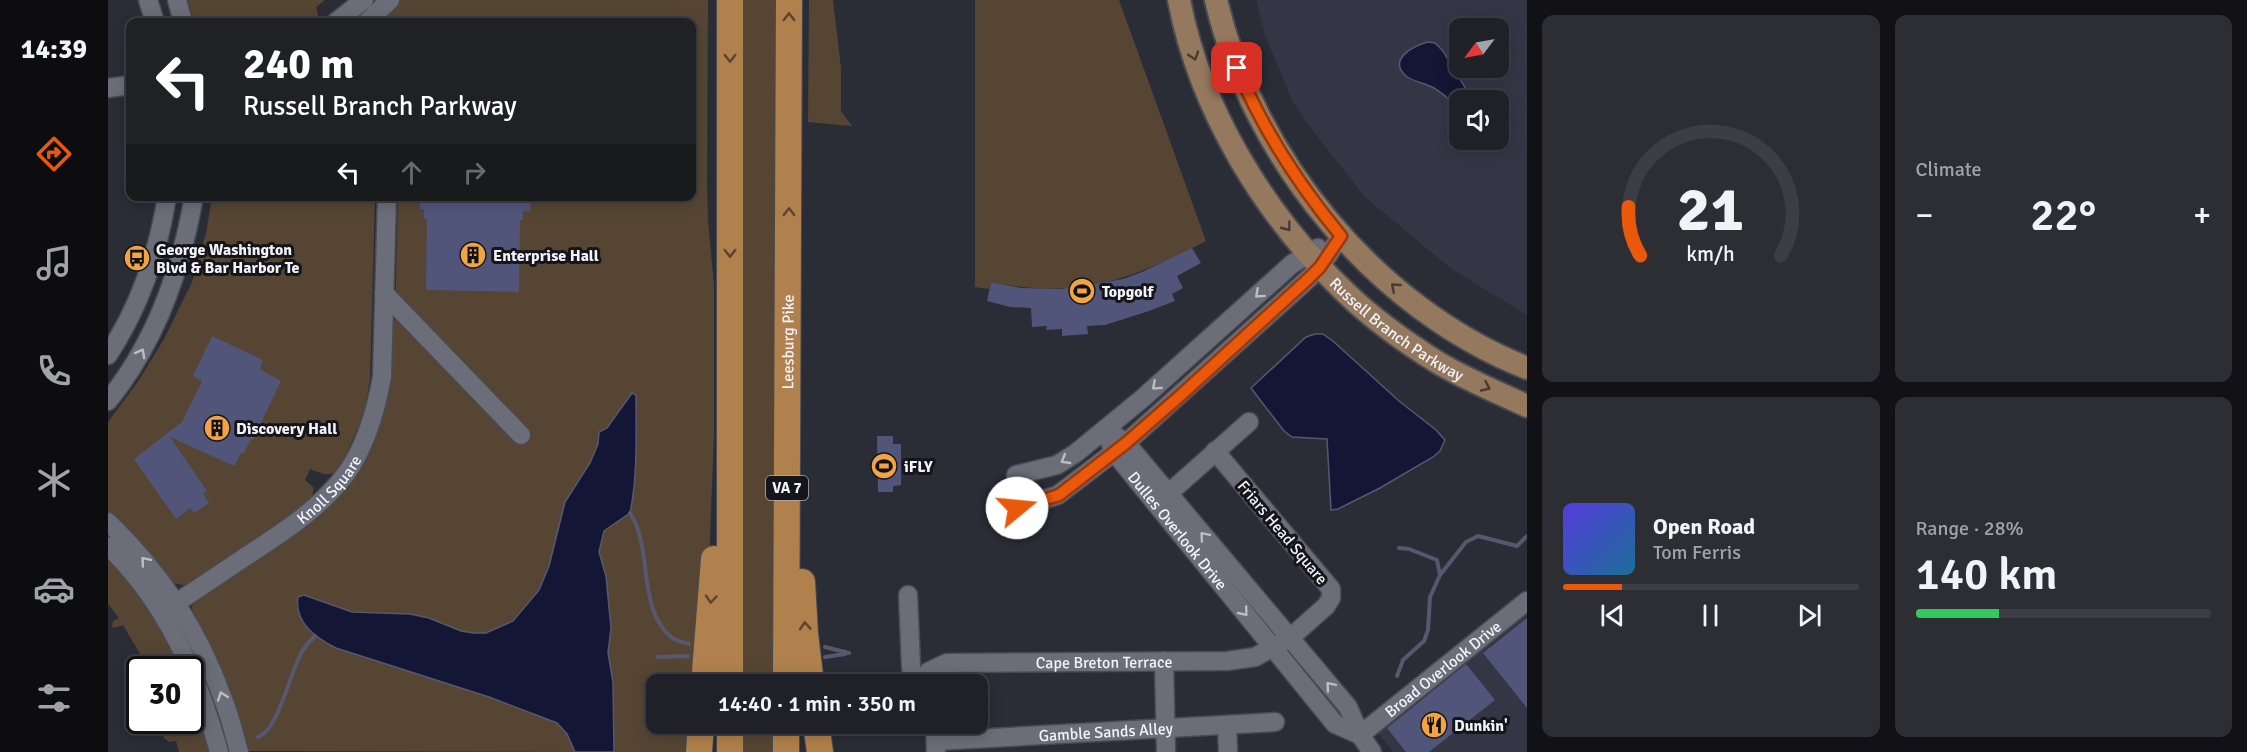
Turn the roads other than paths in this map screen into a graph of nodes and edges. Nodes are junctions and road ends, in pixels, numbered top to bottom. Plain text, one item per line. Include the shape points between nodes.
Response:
1 (148, 0) edge
2 (177, 0) edge
3 (364, 0) edge
4 (390, 0) edge
5 (730, 0) edge
6 (789, 0) edge
7 (1179, 0) edge
8 (1216, 0) edge
9 (155, 18) edge
10 (182, 18) edge
11 (344, 18) edge
12 (371, 18) edge
13 (126, 86) edge
14 (108, 88) edge
15 (166, 201) edge
16 (193, 201) edge
17 (387, 201) edge
18 (1341, 236) junction
19 (1314, 260) junction
20 (788, 291) junction
21 (384, 294) junction
22 (730, 310) junction
23 (1199, 348) junction
24 (108, 355) edge
25 (1214, 366) junction
26 (1527, 368) edge
27 (108, 401) edge
28 (1527, 406) edge
29 (1249, 422) dead end
30 (1106, 429) junction
31 (521, 435) dead end
32 (1120, 448) junction
33 (1215, 451) junction
34 (1016, 475) dead end
35 (1162, 499) junction
36 (1017, 508) dead end
37 (108, 522) edge
38 (108, 546) edge
39 (908, 596) dead end
40 (1527, 601) edge
41 (169, 608) junction
42 (1290, 638) junction
43 (1273, 648) junction
44 (1164, 661) junction
45 (705, 674) edge
46 (730, 674) edge
47 (786, 674) edge
48 (810, 674) edge
49 (912, 674) edge
50 (927, 674) edge
51 (1275, 722) dead end
52 (1227, 725) junction
53 (1166, 728) junction
54 (700, 734) edge
55 (730, 734) edge
56 (786, 734) edge
57 (818, 734) edge
58 (1360, 735) junction
59 (936, 739) edge
60 (219, 752) edge
61 (238, 752) edge
62 (699, 752) edge
63 (730, 752) edge
64 (786, 752) edge
65 (820, 752) edge
66 (1166, 752) edge
67 (1228, 752) edge
68 (1372, 752) edge

1 - 9 street
2 - 10 street
3 - 11 street
4 - 12 street
5 -> 22 highway
20 -> 6 highway, Leesburg Pike / VA 7
7 -> 19 main road, Russell Branch Parkway via 1195,60 1232,144 1269,204
8 - 18 main road, Russell Branch Parkway via 1237,68 1267,132 1288,167
13 - 14 street
15 - 24 street via 162,231 138,302
27 -> 16 street via 130,373 166,302 183,251
17 - 21 street, Knoll Square
18 - 19 street
26 -> 18 main road, Russell Branch Parkway via 1441,323
19 -> 23 street via 1292,264
19 - 25 street
19 -> 28 main road, Russell Branch Parkway via 1377,320 1438,363
20 - 47 highway, Leesburg Pike / VA 7
48 -> 20 highway
21 - 31 street
21 - 41 street, Knoll Square via 382,377 377,403 359,452 347,472 305,516
22 -> 45 highway
22 - 46 highway
23 - 25 street
23 -> 30 street
25 - 32 street
29 - 33 street
30 - 32 street, Dulles Overlook Drive
30 -> 34 street via 1057,465
32 - 35 street, Dulles Overlook Drive
32 - 36 street via 1059,495
33 - 35 street
33 - 42 street, Friars Head Square via 1331,589 1326,606
42 -> 35 street, Dulles Overlook Drive
35 -> 43 street, Dulles Overlook Drive
41 -> 37 street via 144,560
38 - 41 street
39 - 49 street
40 - 58 street, Broad Overlook Drive
41 - 60 street
61 -> 41 street via 214,675
42 - 43 street, Cape Breton Terrace
58 -> 42 street, Dulles Overlook Drive via 1348,707
43 - 44 street, Cape Breton Terrace via 1241,659
43 - 58 street, Dulles Overlook Drive via 1335,724
44 - 50 street, Cape Breton Terrace via 947,663
44 - 53 street
51 - 52 street, Gamble Sands Alley
52 - 53 street, Gamble Sands Alley
52 - 67 street
53 - 59 street, Gamble Sands Alley
53 - 66 street
54 - 62 highway
55 - 63 highway
56 - 64 highway
57 - 65 highway
58 - 68 street, Dulles Overlook Drive

